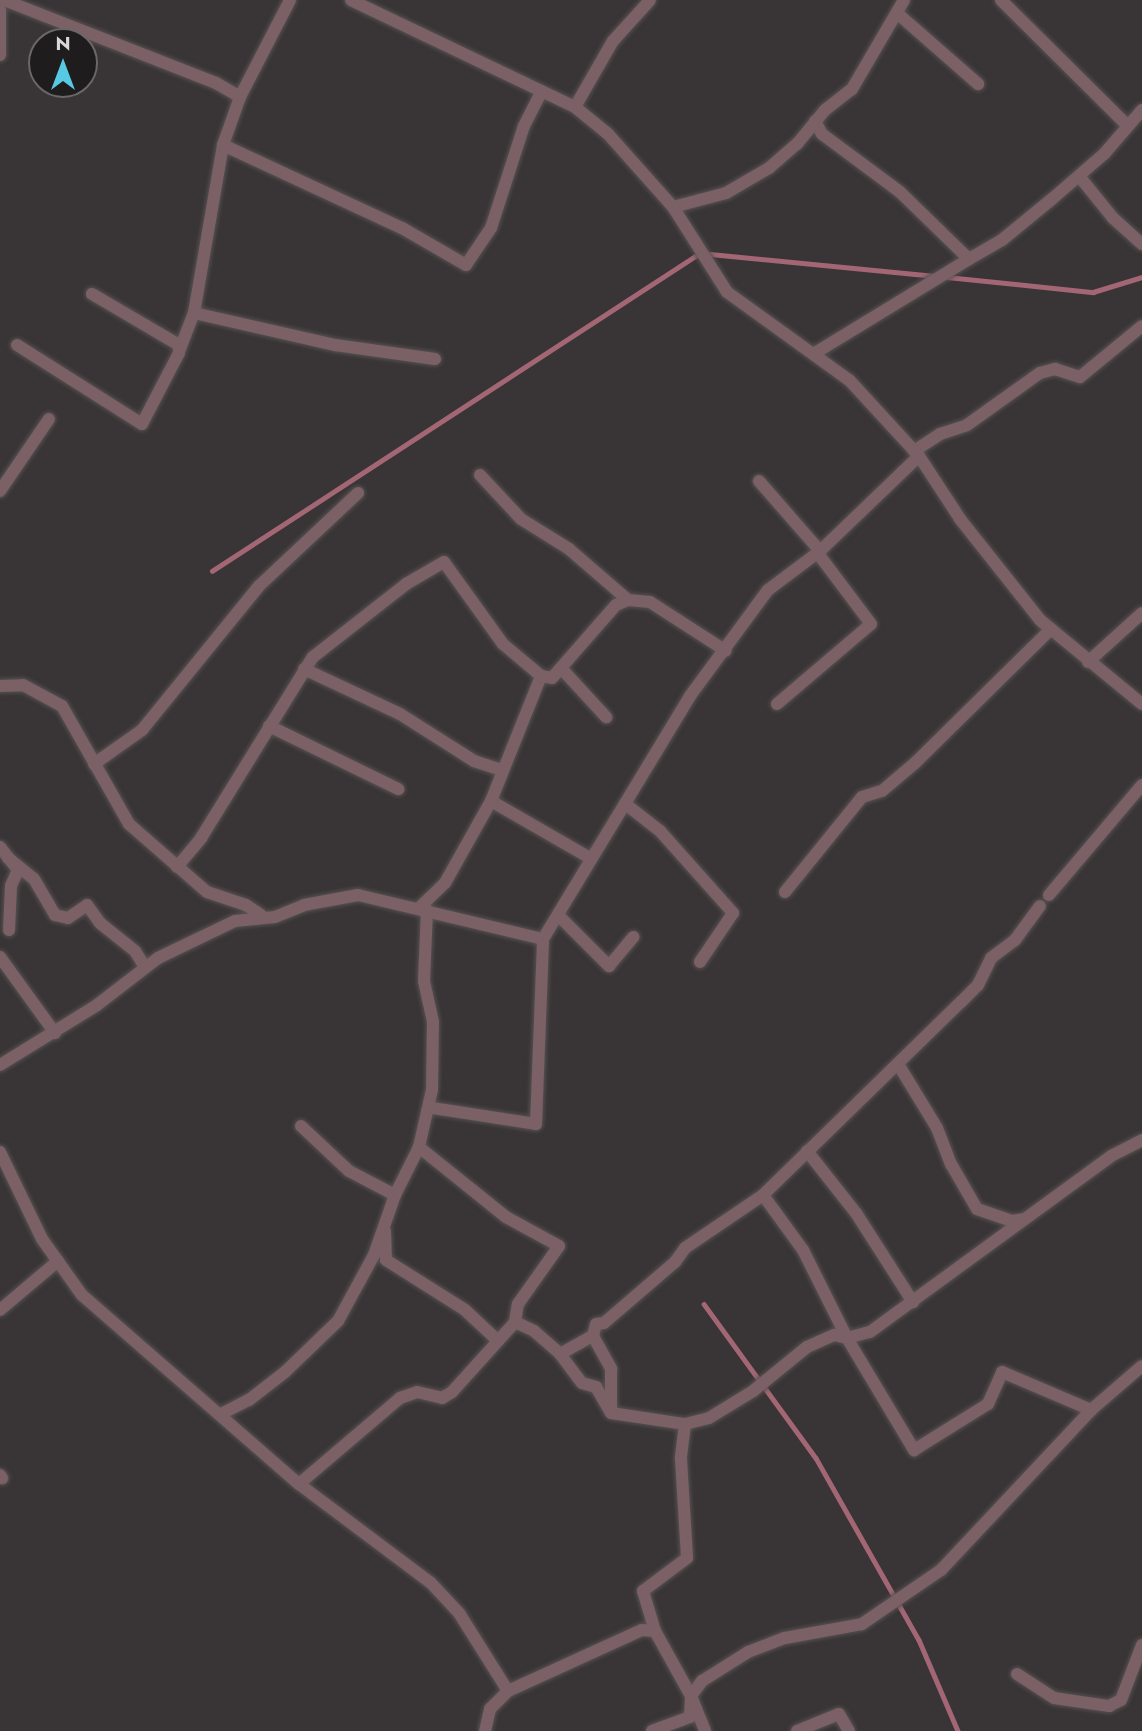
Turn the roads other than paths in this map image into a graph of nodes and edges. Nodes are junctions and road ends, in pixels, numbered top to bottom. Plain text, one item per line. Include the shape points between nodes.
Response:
1 (3, 0) edge
2 (289, 0) edge
3 (351, 0) edge
4 (650, 0) edge
5 (904, 0) edge
6 (1001, 0) edge
7 (0, 8) edge
8 (897, 13) junction
9 (0, 55) edge
10 (978, 84) dead end
11 (542, 91) junction
12 (240, 97) junction
13 (575, 107) junction
14 (1142, 110) edge
15 (815, 121) junction
16 (1128, 126) junction
17 (223, 145) junction
18 (1079, 176) junction
19 (673, 207) junction
20 (1142, 244) edge
21 (969, 259) junction
22 (92, 294) dead end
23 (194, 313) junction
24 (1142, 326) edge
25 (17, 345) dead end
26 (180, 349) junction
27 (815, 353) junction
28 (435, 359) dead end
29 (49, 419) dead end
30 (916, 453) junction
31 (480, 475) dead end
32 (759, 481) dead end
33 (0, 491) edge
34 (358, 493) dead end
35 (818, 552) junction
36 (628, 600) junction
37 (1142, 613) edge
38 (1051, 629) junction
39 (726, 651) junction
40 (1088, 662) junction
41 (561, 668) junction
42 (304, 669) junction
43 (541, 676) junction
44 (0, 686) edge
45 (777, 704) dead end
46 (1142, 704) edge
47 (607, 717) dead end
48 (269, 726) junction
49 (94, 764) junction
50 (502, 770) junction
51 (1142, 785) edge
52 (398, 789) dead end
53 (491, 800) junction
54 (628, 806) junction
55 (4, 852) edge
56 (590, 858) junction
57 (177, 867) junction
58 (785, 892) dead end
59 (1049, 895) dead end
60 (1040, 906) dead end
61 (423, 909) junction
62 (261, 915) junction
63 (559, 916) junction
64 (0, 919) edge
65 (633, 937) dead end
66 (543, 939) junction
67 (0, 957) edge
68 (700, 962) dead end
69 (145, 967) junction
70 (55, 1033) junction
71 (898, 1064) junction
72 (0, 1065) edge
73 (433, 1108) dead end
74 (301, 1126) dead end
75 (1142, 1140) edge
76 (419, 1147) junction
77 (807, 1151) junction
78 (0, 1152) edge
79 (395, 1195) junction
80 (762, 1195) junction
81 (1026, 1219) junction
82 (384, 1227) junction
83 (58, 1261) junction
84 (913, 1302) junction
85 (0, 1310) edge
86 (515, 1322) junction
87 (593, 1336) junction
88 (847, 1338) junction
89 (496, 1339) junction
90 (560, 1354) junction
91 (1142, 1366) edge
92 (1091, 1410) junction
93 (611, 1413) junction
94 (221, 1414) junction
95 (685, 1424) junction
96 (299, 1484) junction
97 (655, 1631) junction
98 (1142, 1645) edge
99 (1017, 1674) dead end
100 (508, 1691) junction
101 (691, 1696) junction
102 (485, 1731) edge
103 (652, 1731) edge
104 (705, 1731) edge
105 (797, 1731) edge
106 (849, 1731) edge

1 - 7 street
1 - 12 street via 216,83
2 - 12 street
3 - 11 street
4 - 13 street via 613,41
5 - 8 street
6 - 16 street
7 - 9 street
8 - 10 street
8 - 15 street via 852,89
11 - 13 street
11 - 17 street via 524,126 491,228 466,265 402,228
12 - 17 street
13 - 19 street via 633,159
14 - 16 street
15 - 19 street via 769,168 726,193
15 - 21 street via 822,134 900,192
16 - 18 street
17 - 23 street
18 - 20 street
18 - 21 street via 1002,240
19 - 27 street via 727,292
21 - 27 street
22 - 26 street
23 - 26 street
23 - 28 street via 335,345
24 - 30 street via 1080,377 1055,369 1040,373 967,425 940,434
25 - 26 street via 142,424
27 - 30 street via 849,380
29 - 33 street
30 - 35 street
30 - 38 street via 996,568
31 - 36 street via 521,519 569,549
32 - 35 street
34 - 49 street via 259,586 142,730
35 - 39 street via 768,590
35 - 45 street via 871,624
36 - 39 street via 650,602
36 - 41 street via 617,605
37 - 40 street
38 - 40 street
38 - 58 street via 915,762 882,790 862,797
39 - 54 street via 690,696 642,771
40 - 46 street
41 - 43 street via 552,678
41 - 47 street
42 - 43 street via 332,639 444,562 503,644
42 - 48 street
42 - 50 street via 400,715 474,761
43 - 50 street
44 - 49 street via 23,685 62,706
48 - 52 street
48 - 57 street via 201,838
49 - 57 street via 129,824
50 - 53 street
51 - 59 street
53 - 56 street
53 - 61 street via 445,883
54 - 56 street
54 - 68 street via 660,831 733,913
55 - 64 street via 18,870 11,886 9,930
55 - 69 street via 34,878 55,915 68,918 87,905 100,923 135,951
56 - 63 street
57 - 62 street via 207,892
60 - 71 street via 1015,940 991,958 978,985
61 - 62 street via 358,895 304,905 275,917
61 - 66 street
61 - 76 street via 424,981 433,1022 432,1090
62 - 69 street via 235,922
63 - 65 street via 609,966
63 - 66 street
66 - 73 street via 536,1124
67 - 70 street
69 - 70 street
70 - 72 street
71 - 77 street
71 - 81 street via 937,1128 977,1209 1012,1221
74 - 79 street via 349,1171
75 - 81 street via 1111,1156
76 - 79 street
76 - 86 street via 506,1217 559,1246 518,1304
77 - 80 street
77 - 84 street via 856,1213
78 - 83 street via 16,1193
79 - 82 street
80 - 87 street via 685,1248 655,1280 604,1323 596,1324
80 - 88 street via 803,1250
81 - 84 street
82 - 89 street via 386,1260 465,1310
82 - 94 street via 338,1321 285,1372 249,1400
83 - 85 street
83 - 94 street via 82,1296
84 - 88 street via 870,1332
86 - 89 street
86 - 90 street via 534,1331
87 - 90 street
87 - 93 street via 611,1369
88 - 92 street via 914,1450 988,1404 1002,1372
88 - 95 street via 834,1335 807,1347 753,1391 709,1418
89 - 96 street via 452,1392 442,1398 417,1392 400,1398
90 - 93 street via 582,1383 596,1388
91 - 92 street
92 - 101 street via 942,1570 886,1611 862,1624 785,1638 748,1652 702,1681
93 - 95 street
94 - 96 street
95 - 97 street via 681,1459 687,1558 643,1591
96 - 100 street via 431,1583 459,1613
97 - 100 street via 642,1630
97 - 101 street
98 - 99 street via 1121,1700 1109,1706 1054,1698
100 - 102 street via 490,1709
101 - 103 street via 690,1717
101 - 104 street
105 - 106 street via 839,1714

